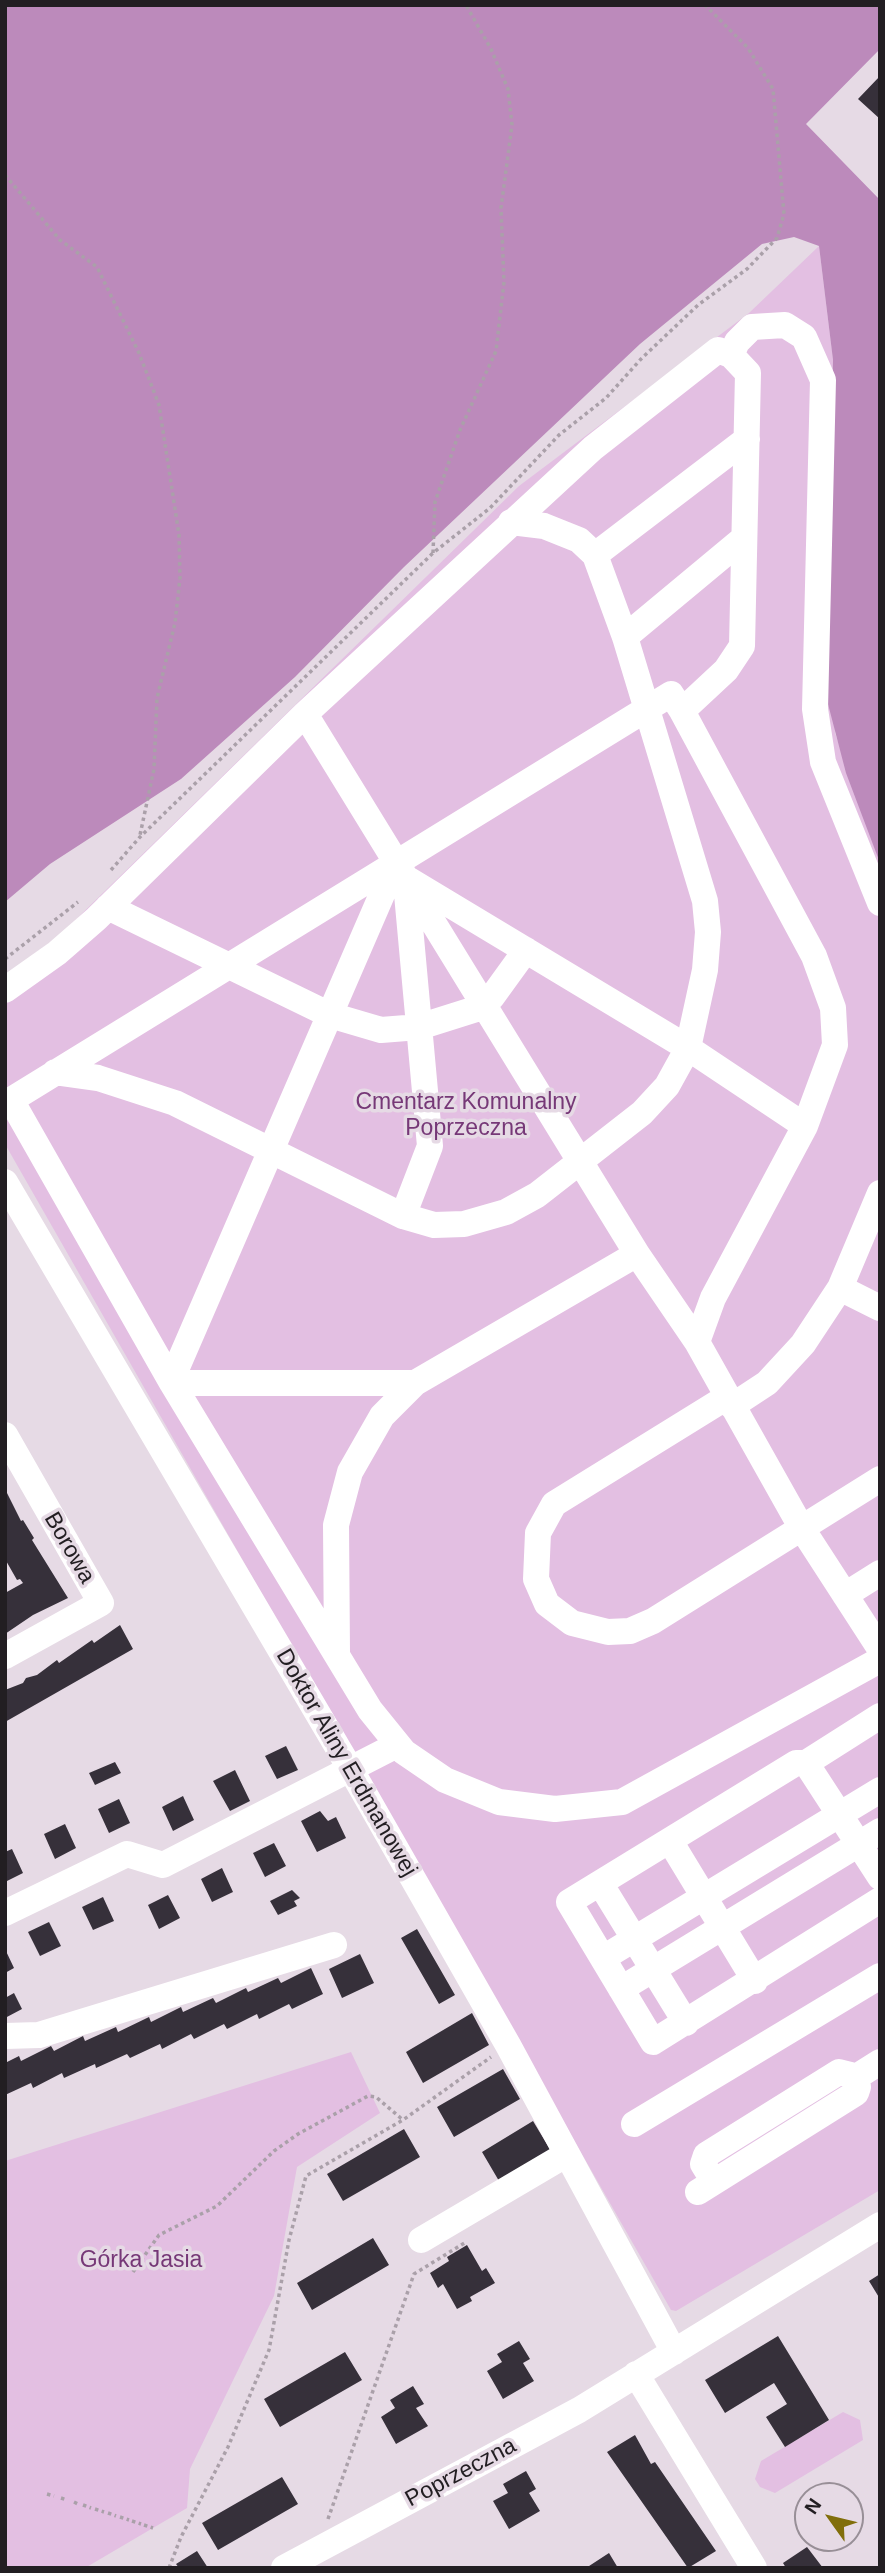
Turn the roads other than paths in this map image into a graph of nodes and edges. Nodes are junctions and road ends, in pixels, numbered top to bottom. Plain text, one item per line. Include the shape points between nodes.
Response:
1 (731, 355) junction
2 (747, 439) junction
3 (511, 522) junction
4 (744, 538) junction
5 (595, 555) junction
6 (625, 637) junction
7 (647, 708) junction
8 (682, 711) junction
9 (305, 714) junction
10 (401, 870) junction
11 (880, 903) edge
12 (108, 907) junction
13 (526, 950) junction
14 (228, 966) junction
15 (5, 989) edge
16 (484, 1004) junction
17 (330, 1015) junction
18 (419, 1027) junction
19 (688, 1048) junction
20 (55, 1072) junction
21 (8, 1095) edge
22 (806, 1126) junction
23 (271, 1152) junction
24 (582, 1163) junction
25 (880, 1192) edge
26 (9, 1194) edge
27 (403, 1216) junction
28 (637, 1254) junction
29 (841, 1288) junction
30 (880, 1308) edge
31 (697, 1342) junction
32 (172, 1382) junction
33 (415, 1383) junction
34 (730, 1401) junction
35 (5, 1435) edge
36 (880, 1479) edge
37 (801, 1527) junction
38 (880, 1573) edge
39 (845, 1595) junction
40 (880, 1649) edge
41 (337, 1655) junction
42 (5, 1656) edge
43 (880, 1660) edge
44 (880, 1716) edge
45 (397, 1745) junction
46 (806, 1763) junction
47 (351, 1770) junction
48 (880, 1790) edge
49 (839, 1814) junction
50 (869, 1838) edge
51 (670, 1841) junction
52 (880, 1877) edge
53 (600, 1883) junction
54 (704, 1897) junction
55 (880, 1900) edge
56 (5, 1913) edge
57 (722, 1927) junction
58 (634, 1939) junction
59 (334, 1945) dead end
60 (603, 1958) junction
61 (653, 1969) junction
62 (880, 1976) edge
63 (755, 1981) junction
64 (621, 1989) junction
65 (686, 2023) junction
66 (5, 2036) edge
67 (880, 2062) edge
68 (634, 2124) dead end
69 (567, 2154) junction
70 (706, 2187) dead end
71 (880, 2225) edge
72 (421, 2240) dead end
73 (674, 2352) junction
74 (636, 2374) junction
75 (284, 2568) edge
76 (754, 2568) edge

1 - 2 street via 748,373
1 - 3 street via 718,350 593,448
1 - 11 street via 752,327 785,325 804,337 823,380 815,709 823,762
2 - 4 street
2 - 5 street
3 - 5 street via 544,526 579,540
3 - 9 street
4 - 6 street
4 - 8 street via 742,646 726,670
5 - 6 street
6 - 7 street
7 - 8 street via 671,694
7 - 10 street
7 - 19 street via 705,901 705,970
8 - 22 street via 814,956 833,1008 835,1045
9 - 10 street
9 - 12 street
10 - 13 street
10 - 14 street
10 - 16 street
10 - 17 street
10 - 18 street
12 - 14 street
12 - 15 street via 57,953
13 - 16 street
13 - 19 street
14 - 17 street
14 - 20 street
16 - 18 street
16 - 24 street
17 - 18 street via 381,1030
17 - 23 street
18 - 27 street via 430,1146
19 - 22 street
19 - 24 street via 667,1086
20 - 21 street
20 - 23 street via 110,1082 175,1103
21 - 32 street
22 - 31 street via 713,1298
23 - 27 street
23 - 32 street
24 - 27 street via 506,1212 464,1224 434,1225
24 - 28 street
25 - 29 street
26 - 47 street, Doktor Aliny Erdmanowej
28 - 31 street
28 - 33 street
29 - 30 street
29 - 34 street via 803,1343 767,1383
31 - 34 street
32 - 33 street
32 - 41 street
33 - 41 street via 382,1416 350,1472 335,1525
34 - 37 street
34 - 37 street via 554,1504 538,1533 536,1579 548,1604 572,1623 608,1632 630,1631
35 - 42 street, Borowa via 100,1603
36 - 37 street
37 - 39 street
38 - 39 street
39 - 40 street
41 - 45 street
43 - 45 street via 622,1802 555,1809 499,1802 445,1780
44 - 46 street
45 - 47 street
46 - 49 street
46 - 51 street via 796,1763
47 - 56 street via 163,1865 127,1854
47 - 69 street, Doktor Aliny Erdmanowej
48 - 49 street
49 - 50 street
49 - 54 street
50 - 52 street
50 - 57 street
51 - 53 street
51 - 54 street
53 - 58 street
53 - 60 street via 569,1902
54 - 57 street
54 - 58 street
55 - 63 street
57 - 61 street
57 - 63 street
58 - 60 street
58 - 61 street
59 - 66 street via 39,2035
60 - 64 street
61 - 64 street
61 - 65 street
62 - 68 street
63 - 65 street
64 - 65 street via 653,2042
67 - 70 street via 853,2079 839,2072 706,2155
69 - 72 street
69 - 73 street, Doktor Aliny Erdmanowej
71 - 73 street, Poprzeczna
73 - 74 street, Poprzeczna
74 - 75 street, Poprzeczna via 579,2410
74 - 76 street

